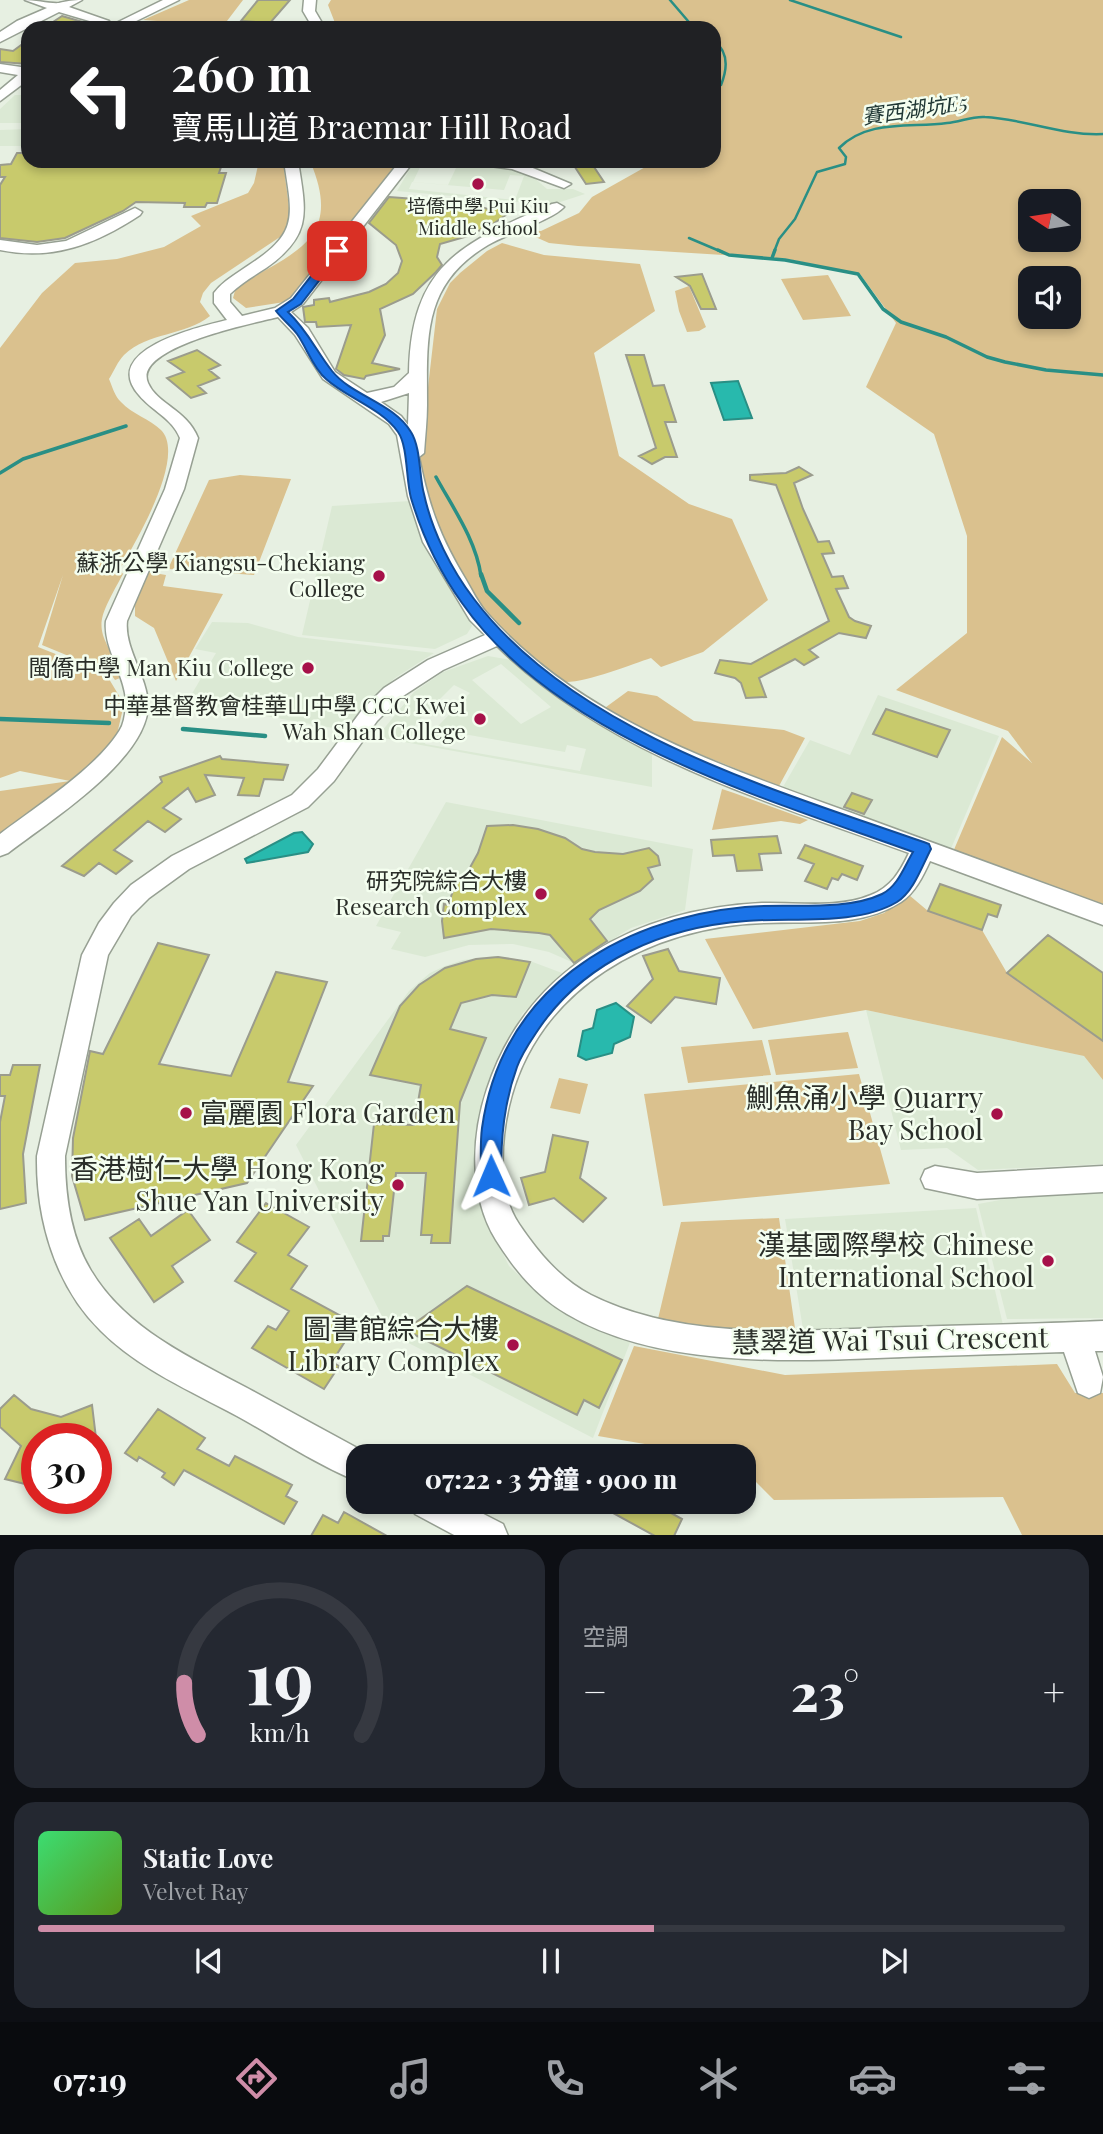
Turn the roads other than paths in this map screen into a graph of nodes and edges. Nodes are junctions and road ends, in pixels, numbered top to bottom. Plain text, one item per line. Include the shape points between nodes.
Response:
1 (31, 0) edge
2 (76, 0) edge
3 (173, 0) edge
4 (310, 0) edge
5 (58, 8) junction
6 (28, 21) edge
7 (95, 21) edge
8 (118, 21) edge
9 (315, 21) edge
10 (21, 24) edge
11 (0, 38) edge
12 (0, 68) edge
13 (21, 72) edge
14 (21, 79) edge
15 (0, 97) edge
16 (292, 168) edge
17 (402, 168) edge
18 (523, 168) edge
19 (564, 184) dead end
20 (557, 207) dead end
21 (135, 212) dead end
22 (0, 245) edge
23 (281, 311) junction
24 (239, 323) junction
25 (416, 374) junction
26 (364, 398) junction
27 (418, 409) junction
28 (395, 420) junction
29 (415, 471) junction
30 (498, 637) junction
31 (0, 848) edge
32 (923, 849) junction
33 (1103, 915) edge
34 (935, 1179) dead end
35 (1103, 1179) edge
36 (1089, 1336) edge
37 (1088, 1382) dead end
38 (346, 1459) edge
39 (450, 1514) edge
40 (491, 1535) edge

1 - 5 street
2 - 5 street
3 - 8 street
4 - 9 street
5 - 6 street
5 - 7 street
10 - 11 street
12 - 13 street
14 - 15 street
16 - 24 street via 299,221 292,239 224,290 221,298
17 - 23 street via 297,301
18 - 19 street
20 - 25 street via 486,241 444,273 425,304
21 - 22 street via 103,233 58,249 23,251
23 - 24 street
23 - 26 street via 302,332 329,375
24 - 31 street via 170,343 148,355 140,366 141,388 181,422 189,442 117,621 135,691 135,721 112,754
25 - 26 street via 411,384 397,393
25 - 27 street
26 - 28 street
27 - 28 street
27 - 29 street
28 - 29 street via 410,441
29 - 30 street via 417,496 435,546 472,608
30 - 32 street via 588,708 670,753
30 - 38 street via 400,685 377,706 306,796 160,874 121,909 96,955 55,1132 51,1184 59,1231 79,1279 97,1304 156,1355
32 - 33 street
32 - 36 street, 慧翠道 Wai Tsui Crescent via 900,890 869,906 697,920 628,943 578,974 542,1009 508,1066 490,1143 496,1205 514,1244 549,1284 607,1316 673,1335 765,1347
34 - 35 street via 977,1186
36 - 37 street
39 - 40 street

